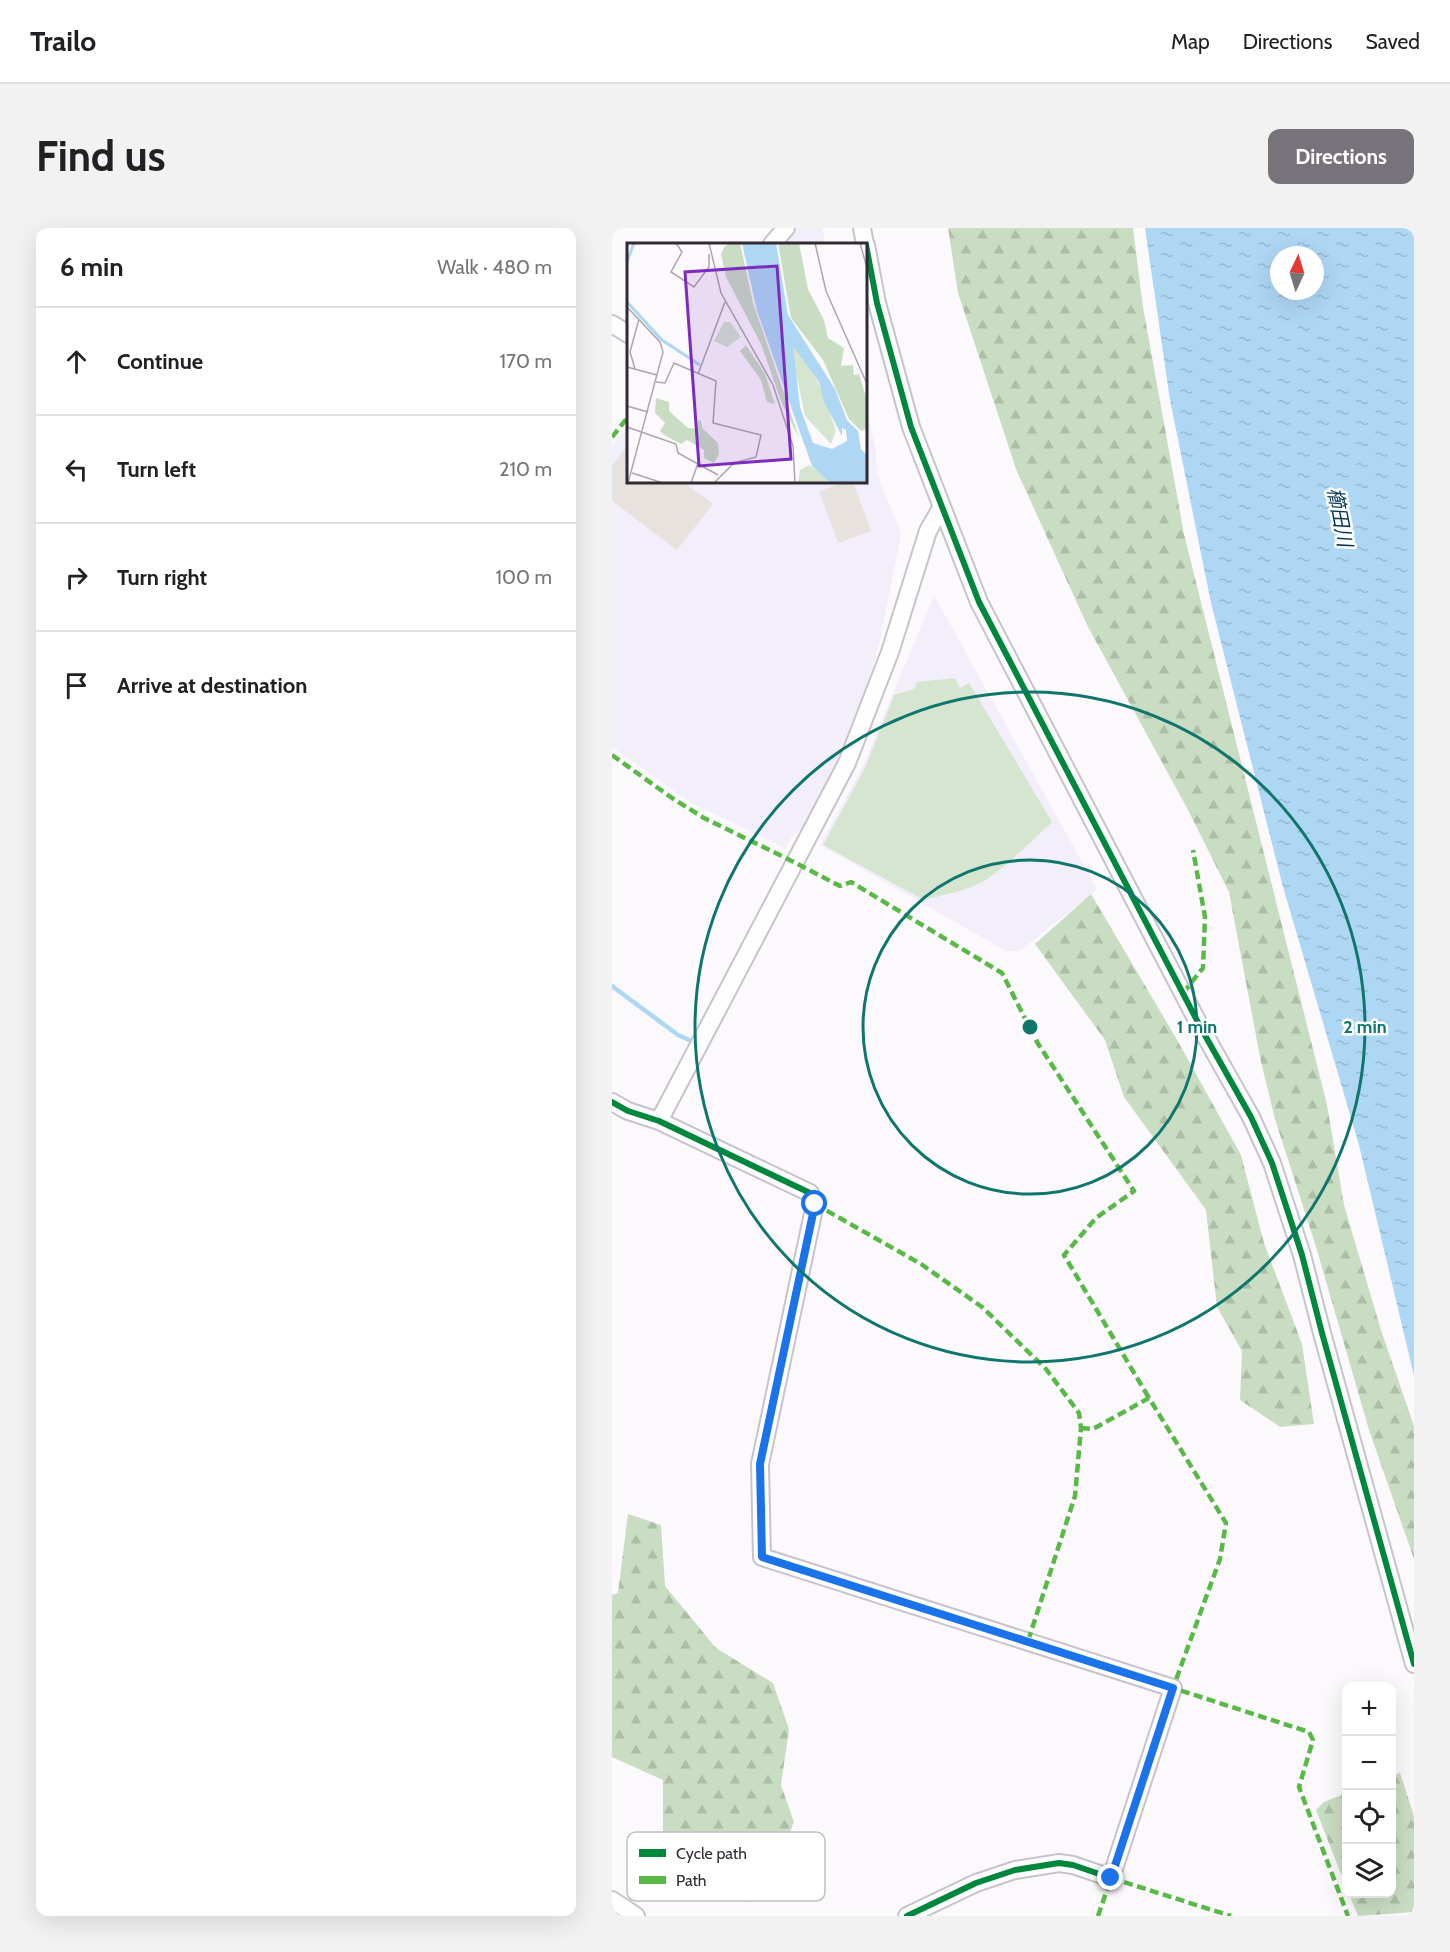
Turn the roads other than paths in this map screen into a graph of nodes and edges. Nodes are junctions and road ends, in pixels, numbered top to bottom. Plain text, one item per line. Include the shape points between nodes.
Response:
1 (786, 228) edge
2 (862, 228) edge
3 (773, 243) edge
4 (865, 243) edge
5 (867, 255) edge
6 (612, 324) edge
7 (627, 333) edge
8 (941, 508) junction
9 (612, 1102) edge
10 (659, 1121) junction
11 (1414, 1664) edge
12 (612, 1900) edge
13 (636, 1916) edge
14 (907, 1916) edge

1 - 3 street
2 - 4 street
5 - 8 street via 911,428
6 - 7 street
8 - 10 street via 928,531 890,652 847,763
8 - 11 street via 979,602 1272,1163 1302,1255
9 - 10 street via 628,1112
10 - 14 street via 810,1194 815,1204 760,1464 762,1557 1173,1688 1111,1878 1074,1864 1015,1870 976,1883
12 - 13 street

